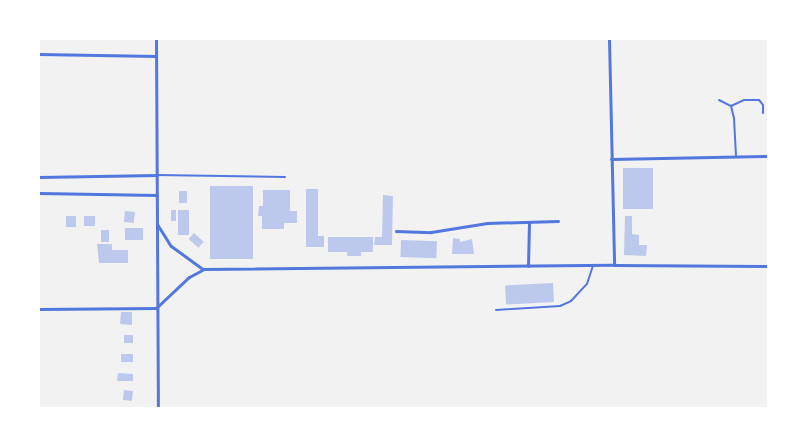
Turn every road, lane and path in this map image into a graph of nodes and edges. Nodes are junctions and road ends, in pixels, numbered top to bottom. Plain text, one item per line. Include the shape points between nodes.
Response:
1 (156, 39) edge
2 (609, 39) edge
3 (39, 54) edge
4 (156, 56) junction
5 (719, 100) dead end
6 (731, 106) junction
7 (763, 113) dead end
8 (768, 156) edge
9 (736, 157) junction
10 (611, 159) junction
11 (156, 175) junction
12 (39, 177) edge
13 (285, 177) dead end
14 (39, 193) edge
15 (157, 195) junction
16 (558, 221) dead end
17 (529, 222) junction
18 (158, 224) junction
19 (396, 231) dead end
20 (593, 265) junction
21 (614, 265) junction
22 (528, 266) junction
23 (768, 266) edge
24 (203, 269) junction
25 (156, 308) junction
26 (39, 309) edge
27 (496, 310) dead end
28 (158, 408) edge

1 - 4 street
2 - 10 street
3 - 4 street
4 - 11 street
5 - 6 lane
6 - 7 lane via 744,100 758,100 764,105
6 - 9 lane
8 - 9 street
9 - 10 street
10 - 21 street
11 - 12 street
11 - 13 lane
11 - 15 street
14 - 15 street
15 - 18 street
16 - 17 street
17 - 19 street via 487,223 431,232
17 - 22 street
18 - 24 street via 171,246
18 - 25 street
20 - 21 street
20 - 22 street
20 - 27 lane via 587,284 571,301 560,306
21 - 23 street
22 - 24 street
24 - 25 street via 189,277
25 - 26 street
25 - 28 street

